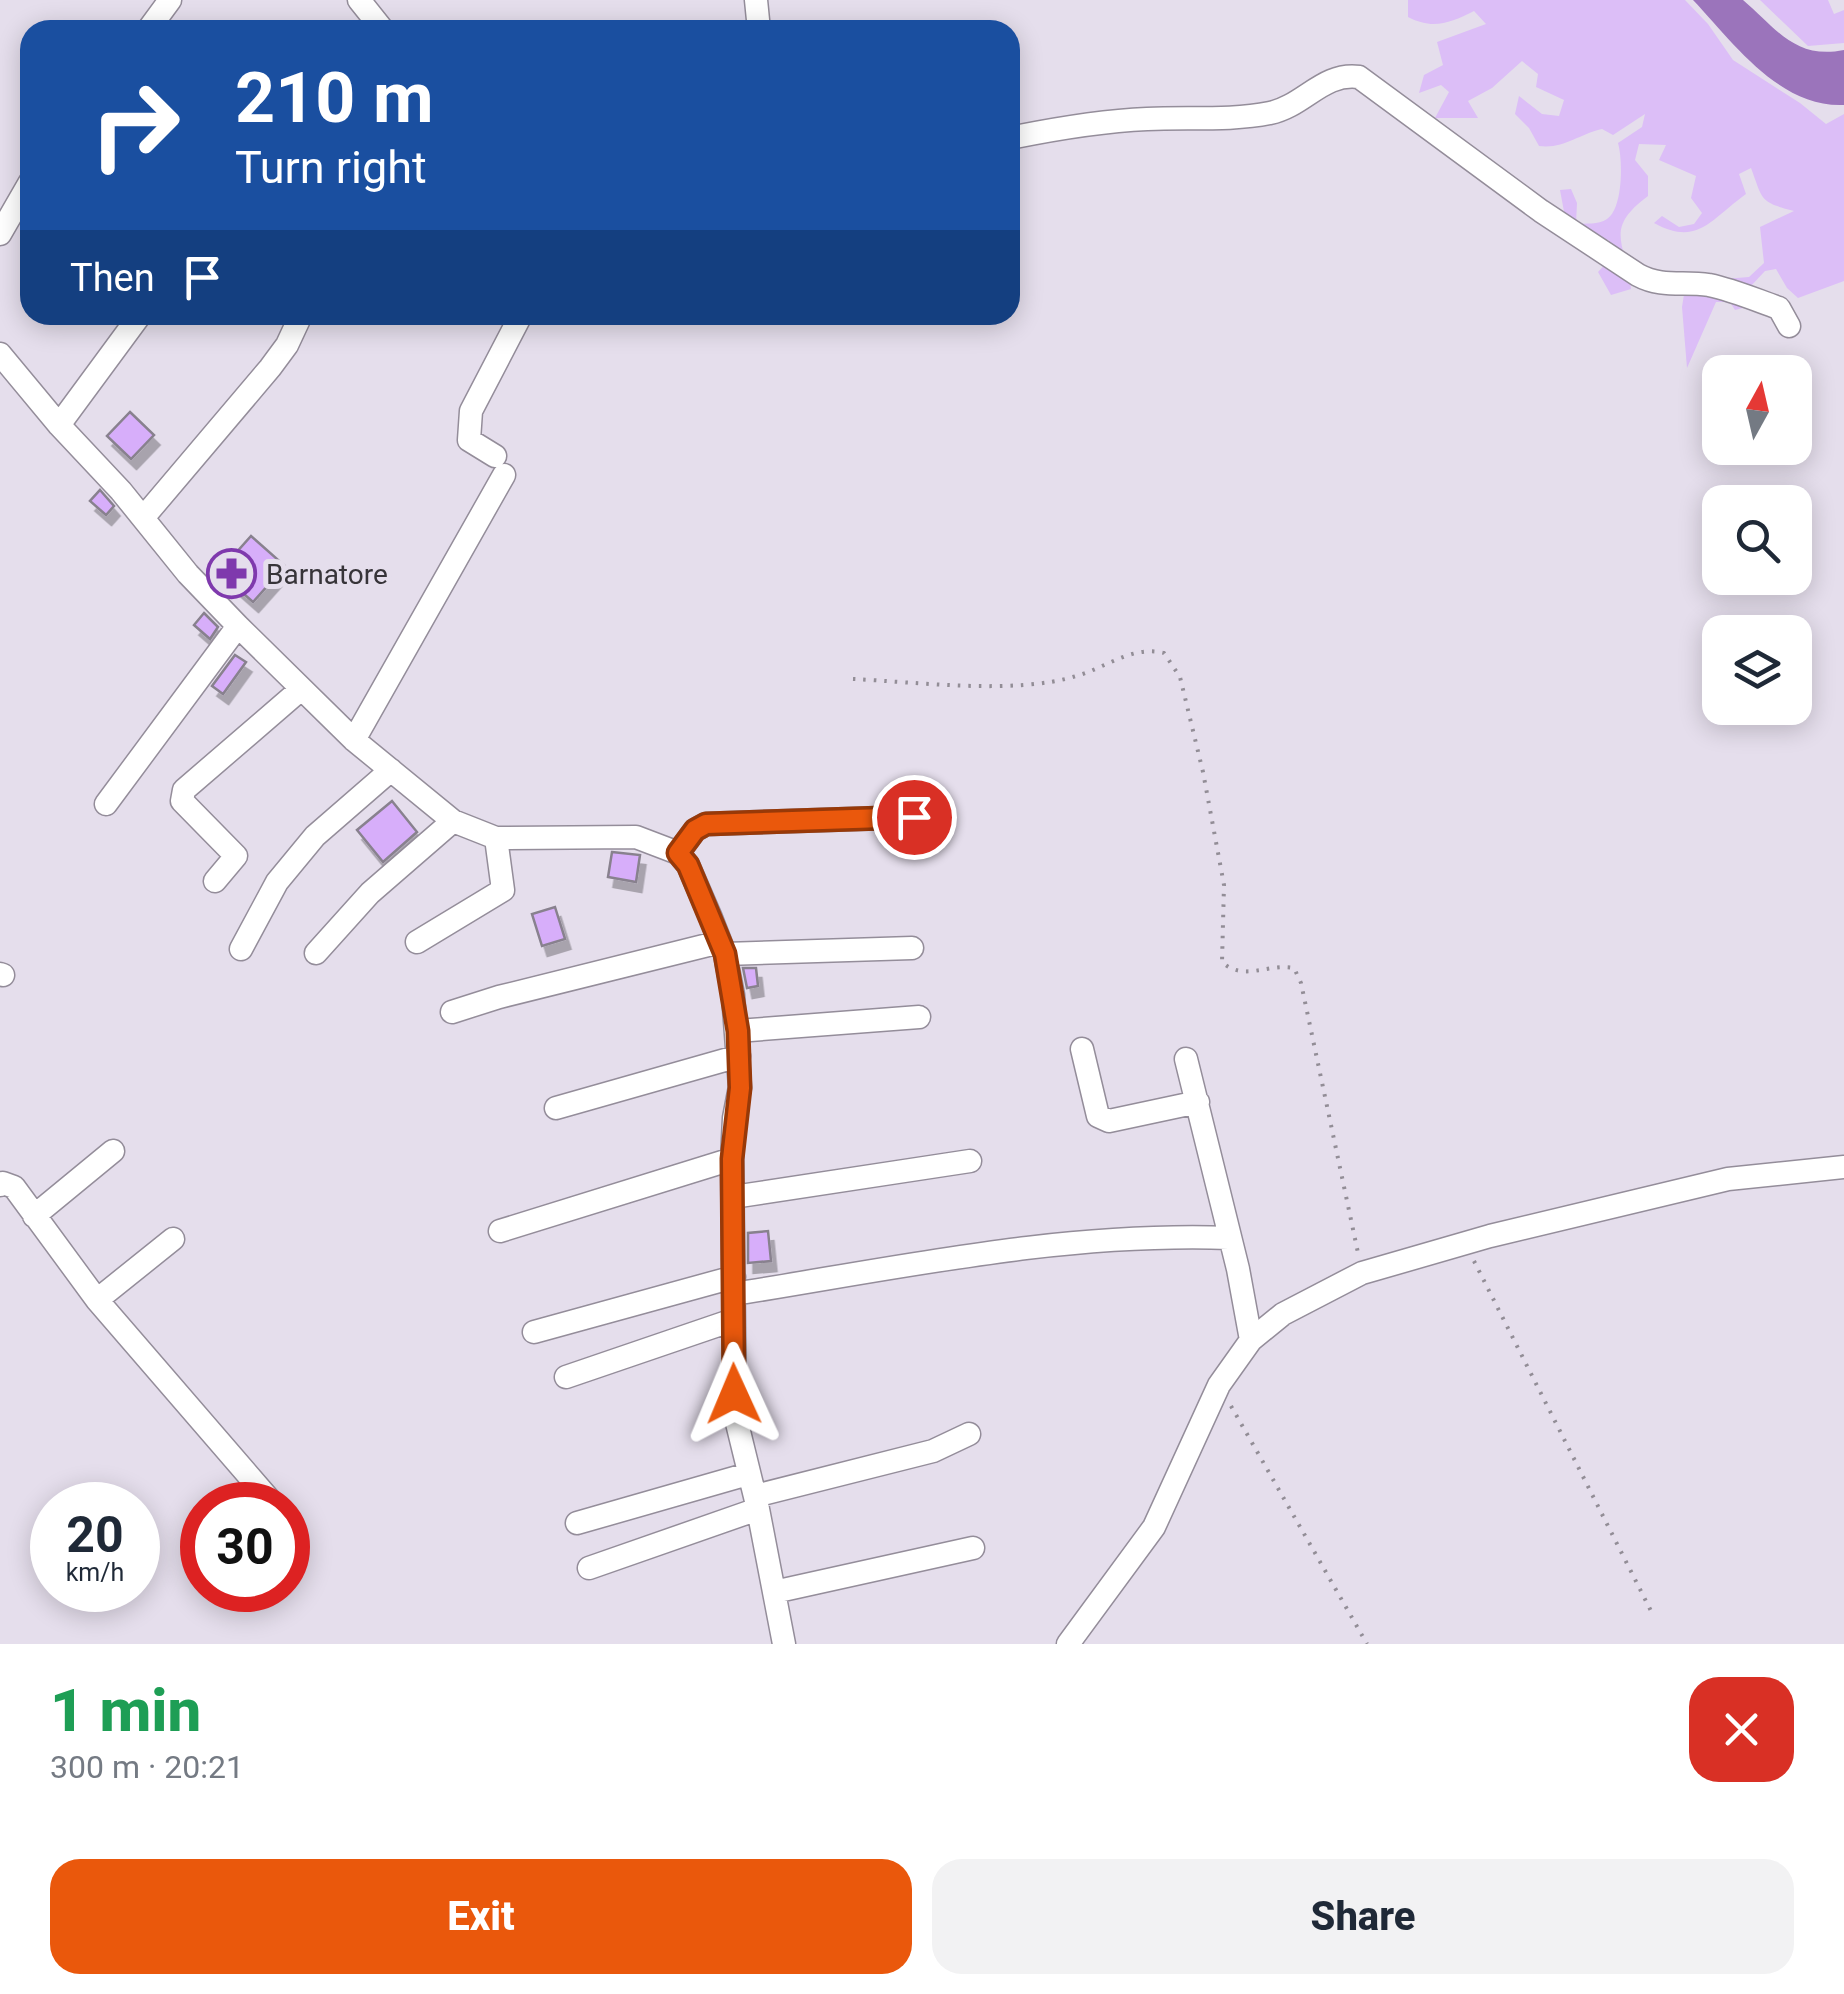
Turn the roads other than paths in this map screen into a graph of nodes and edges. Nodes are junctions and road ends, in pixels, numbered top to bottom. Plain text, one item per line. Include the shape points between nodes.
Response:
1 (359, 0) edge
2 (375, 20) edge
3 (1020, 137) edge
4 (20, 199) edge
5 (0, 234) edge
6 (133, 325) edge
7 (296, 325) edge
8 (515, 325) edge
9 (1789, 326) dead end
10 (0, 354) edge
11 (59, 425) junction
12 (143, 518) junction
13 (238, 626) junction
14 (300, 690) junction
15 (354, 740) junction
16 (391, 770) junction
17 (106, 804) dead end
18 (914, 817) dead end
19 (453, 820) junction
20 (496, 838) junction
21 (678, 853) junction
22 (215, 882) dead end
23 (417, 942) dead end
24 (722, 948) junction
25 (912, 948) dead end
26 (242, 949) dead end
27 (316, 953) dead end
28 (452, 1012) dead end
29 (919, 1017) dead end
30 (738, 1031) junction
31 (1082, 1049) dead end
32 (739, 1056) junction
33 (1186, 1059) dead end
34 (1198, 1102) junction
35 (556, 1108) dead end
36 (113, 1151) dead end
37 (732, 1159) junction
38 (970, 1161) dead end
39 (1844, 1168) edge
40 (0, 1186) edge
41 (733, 1197) junction
42 (34, 1216) junction
43 (500, 1231) dead end
44 (174, 1238) dead end
45 (1229, 1238) junction
46 (734, 1286) junction
47 (97, 1300) junction
48 (733, 1320) junction
49 (534, 1332) dead end
50 (1252, 1340) junction
51 (566, 1377) dead end
52 (969, 1434) dead end
53 (254, 1482) edge
54 (754, 1493) junction
55 (577, 1523) dead end
56 (972, 1548) dead end
57 (588, 1568) dead end
58 (774, 1592) junction
59 (784, 1644) edge
60 (1068, 1644) edge

1 - 2 street
3 - 9 street via 1142,119 1270,113 1343,75 1359,77 1638,276 1653,284 1730,291 1778,308
4 - 5 street
6 - 11 street
7 - 12 street via 270,368
8 - 15 street via 471,411 469,440 499,466
10 - 11 street
11 - 12 street
12 - 13 street
13 - 14 street
13 - 17 street
14 - 15 street
14 - 22 street via 184,790 182,801 236,856
15 - 16 street
16 - 19 street
16 - 26 street via 315,836 277,882
18 - 21 street via 706,824
19 - 20 street
19 - 27 street via 370,893
20 - 21 street via 636,837
20 - 23 street via 503,890
21 - 24 street
24 - 25 street
24 - 28 street
24 - 30 street
29 - 30 street
30 - 32 street
31 - 34 street via 1098,1116 1109,1121
32 - 35 street
32 - 37 street
33 - 34 street
34 - 45 street
36 - 42 street
37 - 41 street
37 - 43 street
38 - 41 street
39 - 50 street via 1683,1188 1465,1243 1362,1273 1283,1314
40 - 42 street via 14,1187
41 - 46 street
42 - 47 street
44 - 47 street
45 - 46 street via 1082,1242
45 - 50 street
46 - 48 street
46 - 49 street
47 - 53 street
48 - 51 street
48 - 54 street via 735,1415
50 - 60 street via 1219,1385 1154,1527
52 - 54 street via 933,1451
54 - 55 street
54 - 57 street
54 - 58 street
56 - 58 street
58 - 59 street

